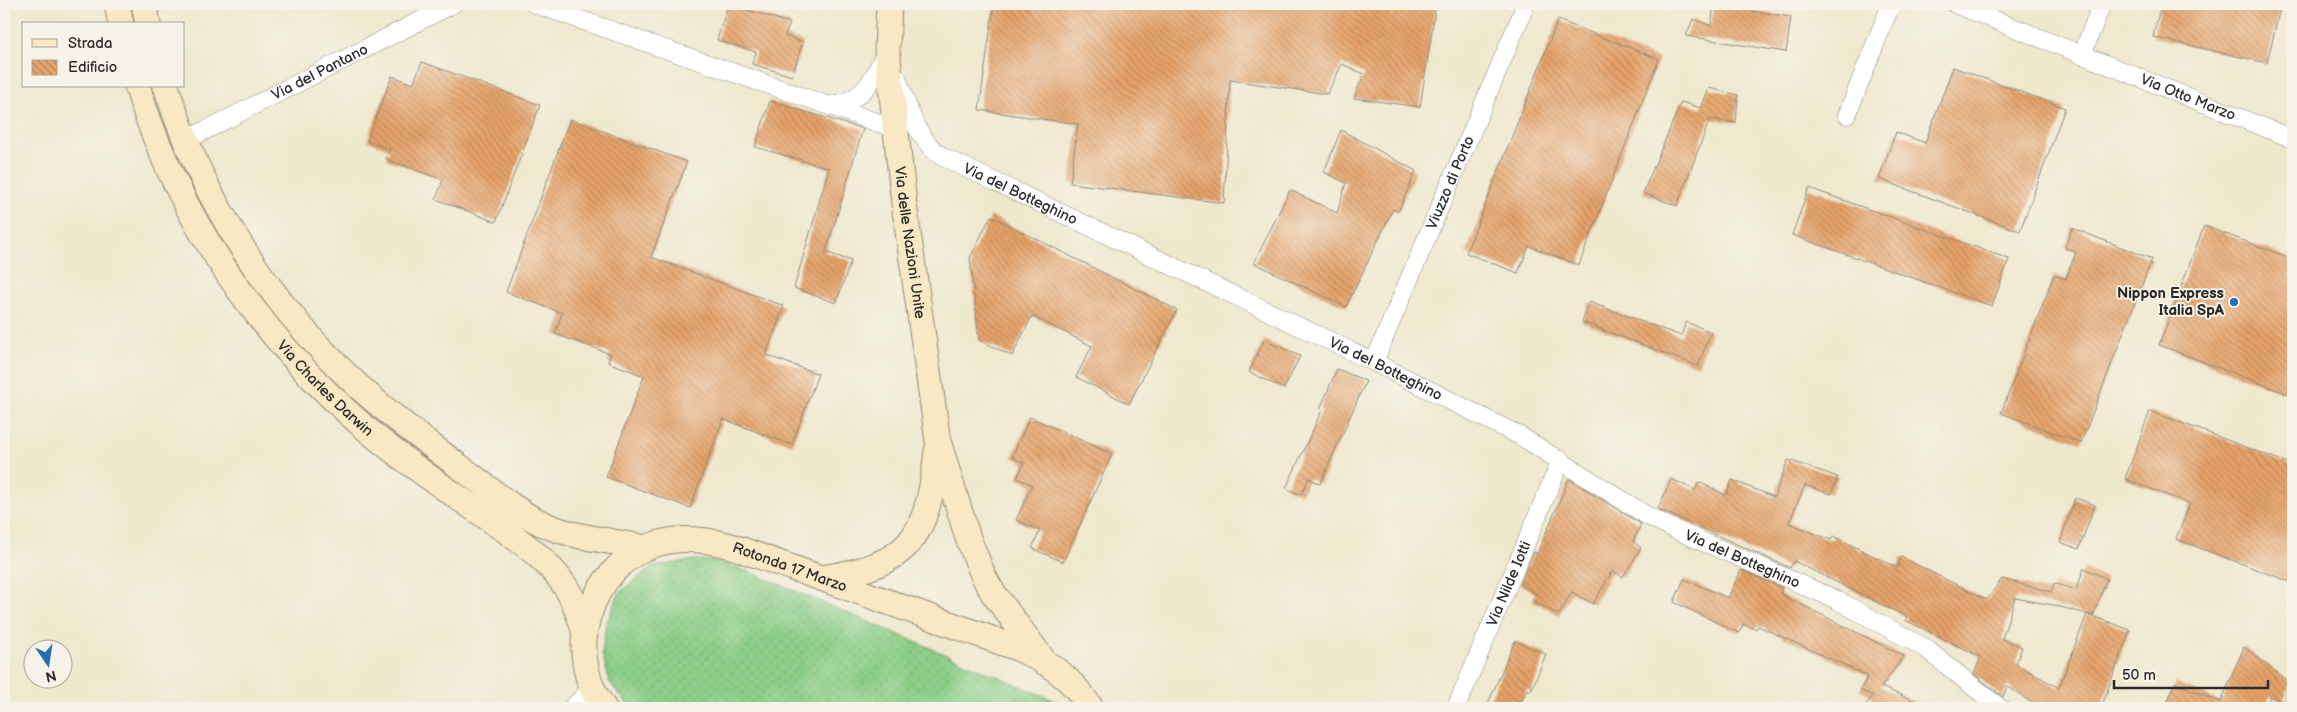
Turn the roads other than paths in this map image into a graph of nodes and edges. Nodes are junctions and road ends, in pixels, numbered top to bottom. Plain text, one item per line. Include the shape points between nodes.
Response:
1 (117, 4) edge
2 (144, 4) edge
3 (453, 4) edge
4 (535, 4) edge
5 (874, 4) edge
6 (889, 4) edge
7 (1526, 4) edge
8 (1891, 4) edge
9 (1954, 4) edge
10 (2095, 4) edge
11 (121, 22) edge
12 (148, 22) edge
13 (887, 47) junction
14 (2082, 55) junction
15 (138, 88) edge
16 (167, 88) edge
17 (826, 105) junction
18 (1847, 115) dead end
19 (896, 129) junction
20 (2293, 139) edge
21 (186, 140) junction
22 (1374, 362) junction
23 (938, 441) junction
24 (1561, 460) junction
25 (647, 548) junction
26 (819, 578) junction
27 (584, 630) junction
28 (1045, 662) junction
29 (598, 698) edge
30 (572, 708) edge
31 (1091, 708) edge
32 (1456, 708) edge
33 (2000, 708) edge

1 - 11 main road
2 - 12 main road
3 - 21 street, Via del Pantano
4 - 17 street
5 - 13 main road, Via delle Nazioni Unite
6 - 13 main road, Via delle Nazioni Unite
7 - 22 street, Viuzzo di Porto
8 - 18 street
9 - 14 street, Via Otto Marzo
10 - 14 street via 2101,6
13 - 17 street via 872,82 863,92 853,100
13 - 19 main road, Via delle Nazioni Unite
13 - 22 street, Via del Botteghino via 918,130 941,156
14 - 20 street, Via Otto Marzo
15 - 27 main road, Via Charles Darwin via 160,151 195,221 262,321 365,428 540,558 566,587
16 - 21 main road, Via Charles Darwin
17 - 19 street
19 - 23 main road, Via delle Nazioni Unite
21 - 25 main road, Via Charles Darwin via 204,179 251,260 291,314 357,385 425,441 532,518 559,530
22 - 24 street, Via del Botteghino
23 - 26 main road, Via delle Nazioni Unite via 927,512 908,544 893,557 874,566
23 - 28 main road, Via delle Nazioni Unite via 983,575
24 - 32 street, Via Nilde Iotti
24 - 33 street, Via del Botteghino via 1646,515 1837,600 1925,648
25 - 26 main road, Rotonda 17 Marzo via 687,539 716,542
25 - 27 main road, Rotonda 17 Marzo via 631,556 611,574 595,598
26 - 28 main road, Rotonda 17 Marzo via 1003,643
27 - 29 main road, Rotonda 17 Marzo via 585,663
28 - 31 main road, Rotonda 17 Marzo via 1066,677
29 - 30 street

